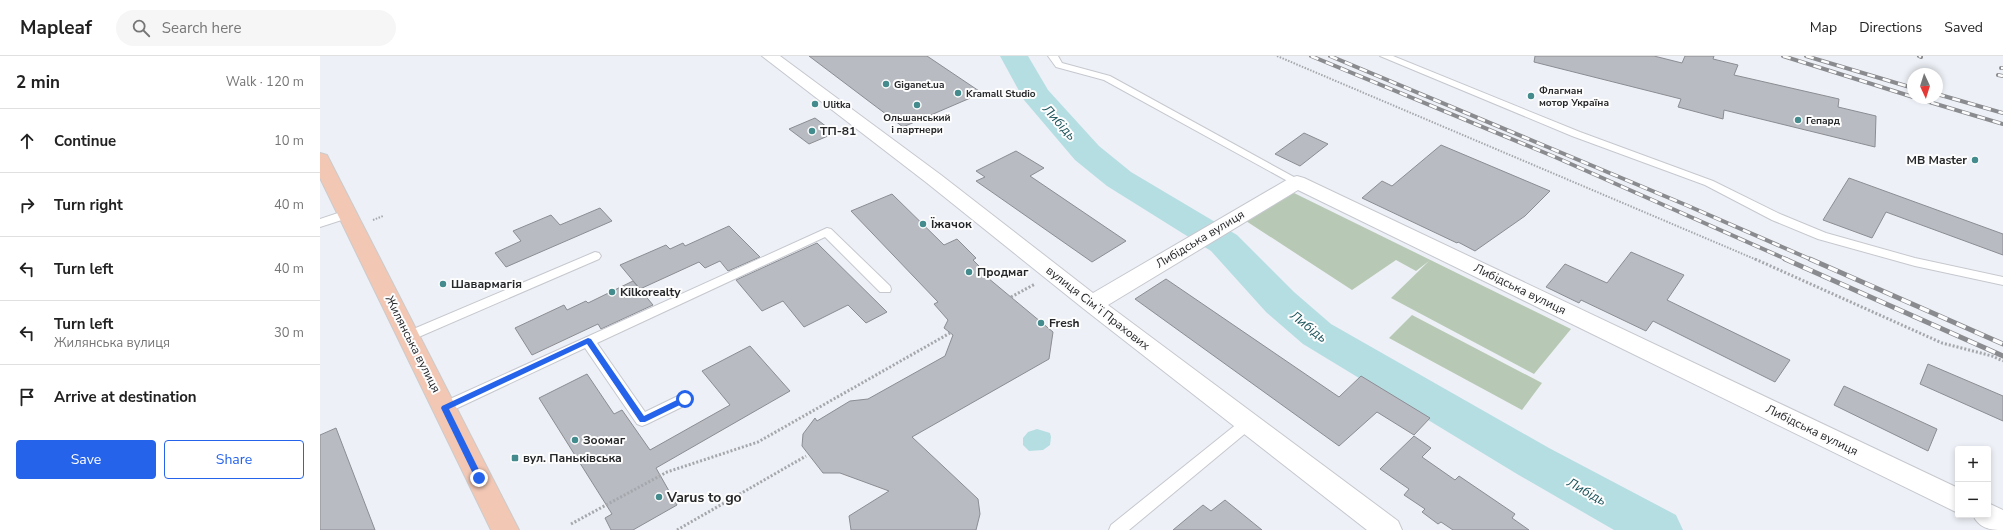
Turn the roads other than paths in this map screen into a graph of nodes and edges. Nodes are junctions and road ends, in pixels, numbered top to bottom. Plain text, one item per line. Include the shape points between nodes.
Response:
1 (770, 56) edge
2 (1053, 56) edge
3 (1385, 56) edge
4 (320, 159) edge
5 (1297, 182) junction
6 (347, 214) junction
7 (320, 223) edge
8 (595, 256) dead end
9 (2003, 281) edge
10 (886, 289) dead end
11 (1092, 304) junction
12 (409, 336) junction
13 (588, 340) junction
14 (685, 399) dead end
15 (444, 408) junction
16 (1248, 423) junction
17 (1955, 500) edge
18 (1991, 517) edge
19 (2003, 523) edge
20 (505, 530) edge
21 (1117, 530) edge
22 (1388, 530) edge

1 - 11 street, вулиця Сімʼї Прахових via 934,179
2 - 5 lane via 1059,65 1107,78
3 - 9 lane via 1576,134 1709,183 1776,217 1822,236 1908,260
4 - 6 main road, Жилянська вулиця
5 - 11 street, Либідська вулиця
5 - 17 street, Либідська вулиця
6 - 7 lane
6 - 12 main road, Жилянська вулиця
8 - 12 lane
10 - 13 lane via 827,232
11 - 16 street, вулиця Сімʼї Прахових
12 - 15 main road, Жилянська вулиця
13 - 14 lane via 642,420
13 - 15 lane
15 - 20 main road, Жилянська вулиця
16 - 21 lane
16 - 22 street, вулиця Сімʼї Прахових
18 - 19 street

